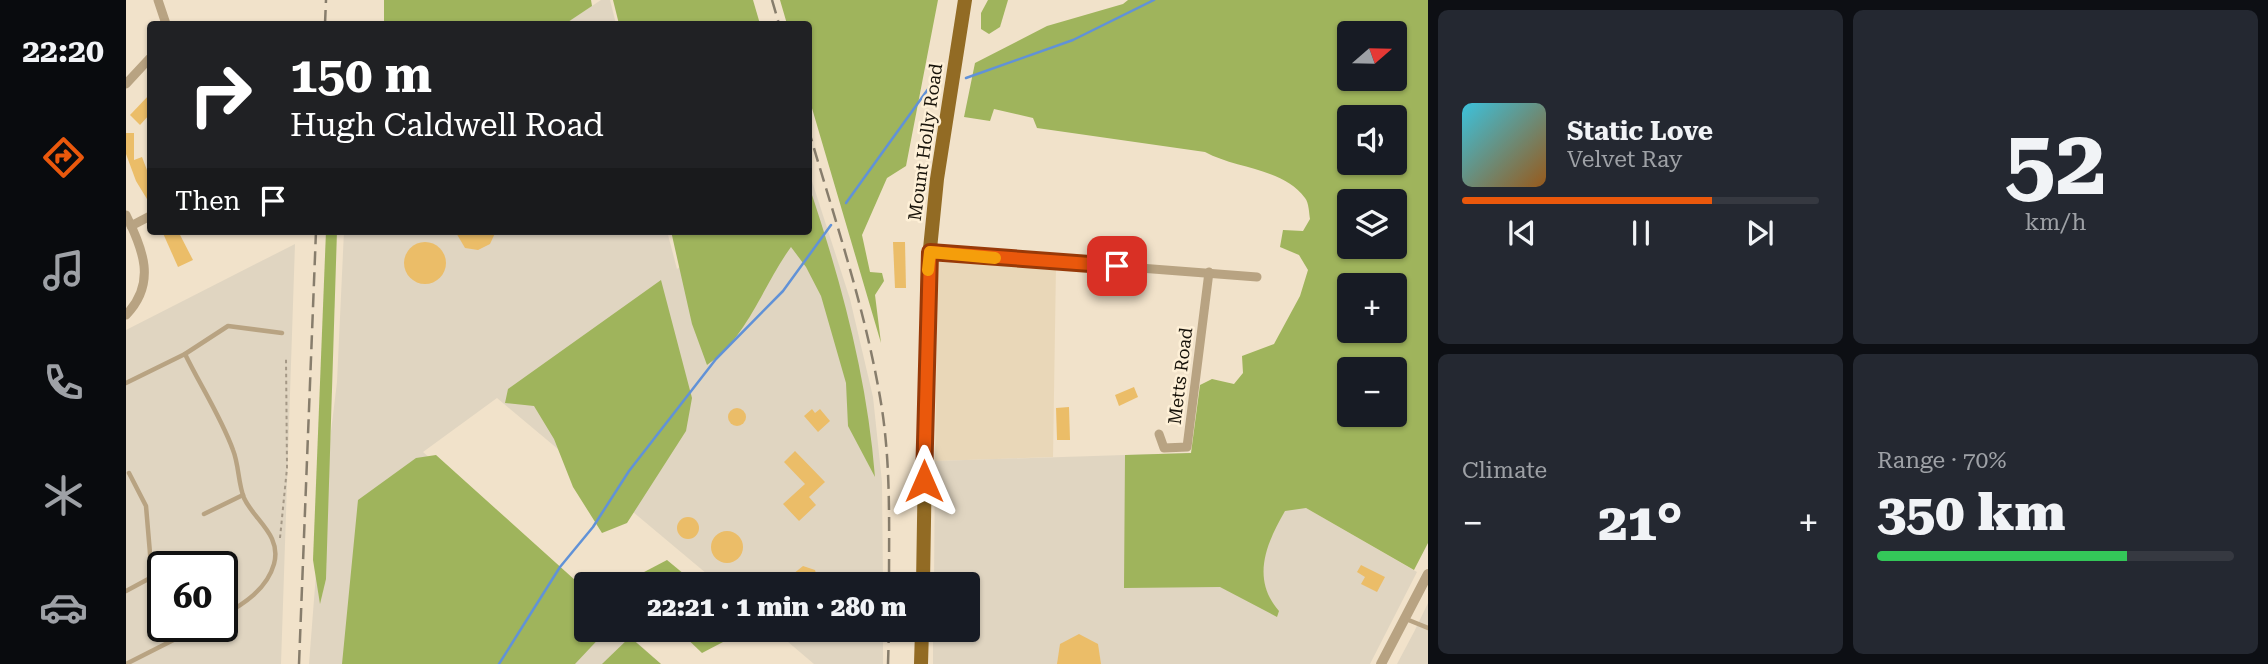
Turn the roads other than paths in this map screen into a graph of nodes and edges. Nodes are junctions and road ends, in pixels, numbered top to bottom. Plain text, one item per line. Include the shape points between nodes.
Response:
1 (158, 0) edge
2 (965, 0) edge
3 (165, 21) edge
4 (147, 61) edge
5 (126, 84) edge
6 (126, 215) edge
7 (147, 218) edge
8 (131, 226) junction
9 (930, 252) junction
10 (1209, 272) junction
11 (1257, 276) dead end
12 (126, 315) edge
13 (282, 333) dead end
14 (185, 354) junction
15 (126, 383) edge
16 (1160, 434) dead end
17 (129, 473) dead end
18 (243, 495) junction
19 (204, 514) dead end
20 (150, 551) edge
21 (923, 572) edge
22 (1428, 574) edge
23 (147, 580) edge
24 (126, 591) edge
25 (238, 606) edge
26 (1405, 619) junction
27 (1428, 628) edge
28 (169, 642) edge
29 (922, 642) edge
30 (126, 664) edge
31 (921, 664) edge
32 (1381, 664) edge

1 - 3 street
2 - 9 main road, Mount Holly Road
4 - 5 street
6 - 8 street
7 - 8 street
8 - 12 street via 145,258 145,277 140,296
9 - 10 street
9 - 21 main road, Mount Holly Road
10 - 11 street
10 - 16 street, Metts Road via 1187,447 1164,448
13 - 14 lane via 228,326
14 - 15 lane
14 - 18 lane via 233,451
17 - 20 lane via 146,506
18 - 19 lane
18 - 25 lane via 273,538 274,563 265,582
22 - 26 street
23 - 24 lane
26 - 27 lane
26 - 32 street
28 - 30 lane
29 - 31 main road

